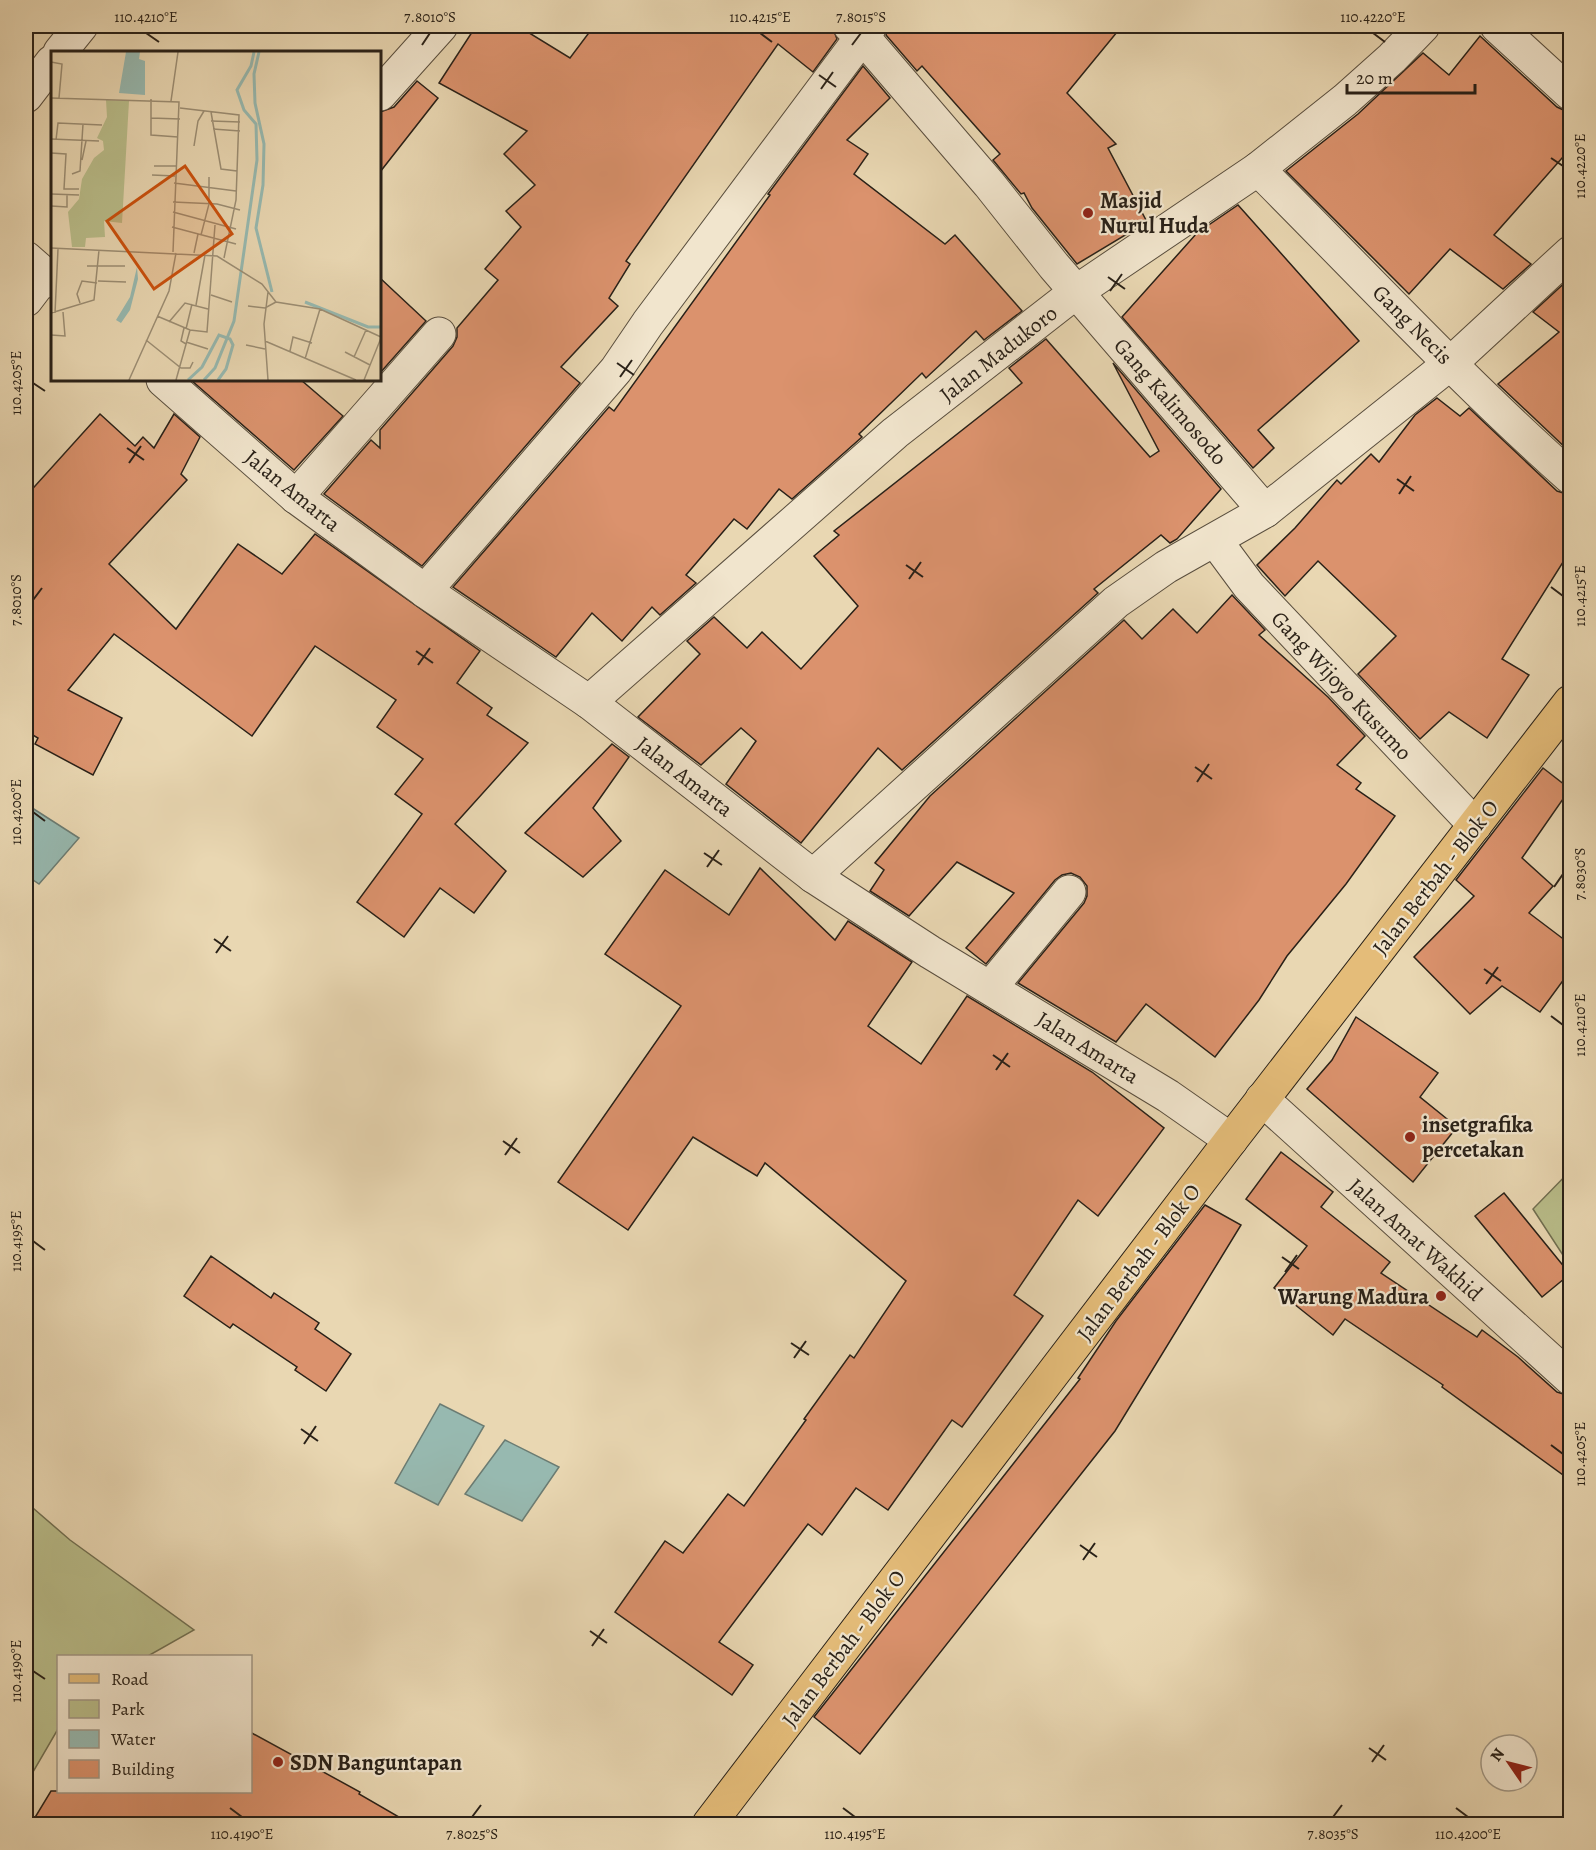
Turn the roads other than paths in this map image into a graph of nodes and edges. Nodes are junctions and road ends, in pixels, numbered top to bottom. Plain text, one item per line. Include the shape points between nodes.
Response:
1 (81, 26) edge
2 (441, 26) edge
3 (1423, 26) edge
4 (1497, 26) edge
5 (861, 29) edge
6 (61, 51) edge
7 (51, 63) edge
8 (381, 93) edge
9 (1570, 93) edge
10 (26, 96) edge
11 (1258, 169) junction
12 (1570, 253) edge
13 (41, 271) edge
14 (1076, 292) junction
15 (26, 300) edge
16 (438, 334) dead end
17 (1452, 362) junction
18 (164, 381) edge
19 (1570, 477) edge
20 (296, 496) junction
21 (1265, 511) junction
22 (1215, 540) junction
23 (425, 591) junction
24 (589, 702) junction
25 (1570, 702) edge
26 (1475, 825) junction
27 (813, 876) junction
28 (1069, 892) dead end
29 (991, 987) junction
30 (1262, 1099) junction
31 (1231, 1140) junction
32 (1570, 1378) edge
33 (709, 1824) edge

1 - 6 street
2 - 8 street
3 - 11 street, Jalan Madukoro via 1345,100
4 - 9 street
5 - 14 street, Gang Kalimosodo
5 - 23 street via 616,370
7 - 10 street
11 - 14 street, Jalan Madukoro
11 - 17 street, Gang Necis
12 - 17 street
13 - 15 street
14 - 21 street, Gang Kalimosodo
14 - 24 street, Jalan Madukoro via 895,433
16 - 20 street
17 - 19 street, Gang Necis via 1497,411
17 - 21 street
18 - 20 street, Jalan Amarta
20 - 23 street, Jalan Amarta
21 - 22 street
22 - 26 street, Gang Wijoyo Kusumo via 1248,586
22 - 27 street via 1166,567 1116,602
23 - 24 street, Jalan Amarta
24 - 27 street, Jalan Amarta
25 - 26 main road, Jalan Berbah - Blok O
26 - 30 main road, Jalan Berbah - Blok O
27 - 29 street, Jalan Amarta
28 - 29 street
29 - 31 street, Jalan Amarta via 1168,1096
30 - 31 main road, Jalan Berbah - Blok O
30 - 32 street, Jalan Amat Wakhid
31 - 33 main road, Jalan Berbah - Blok O

